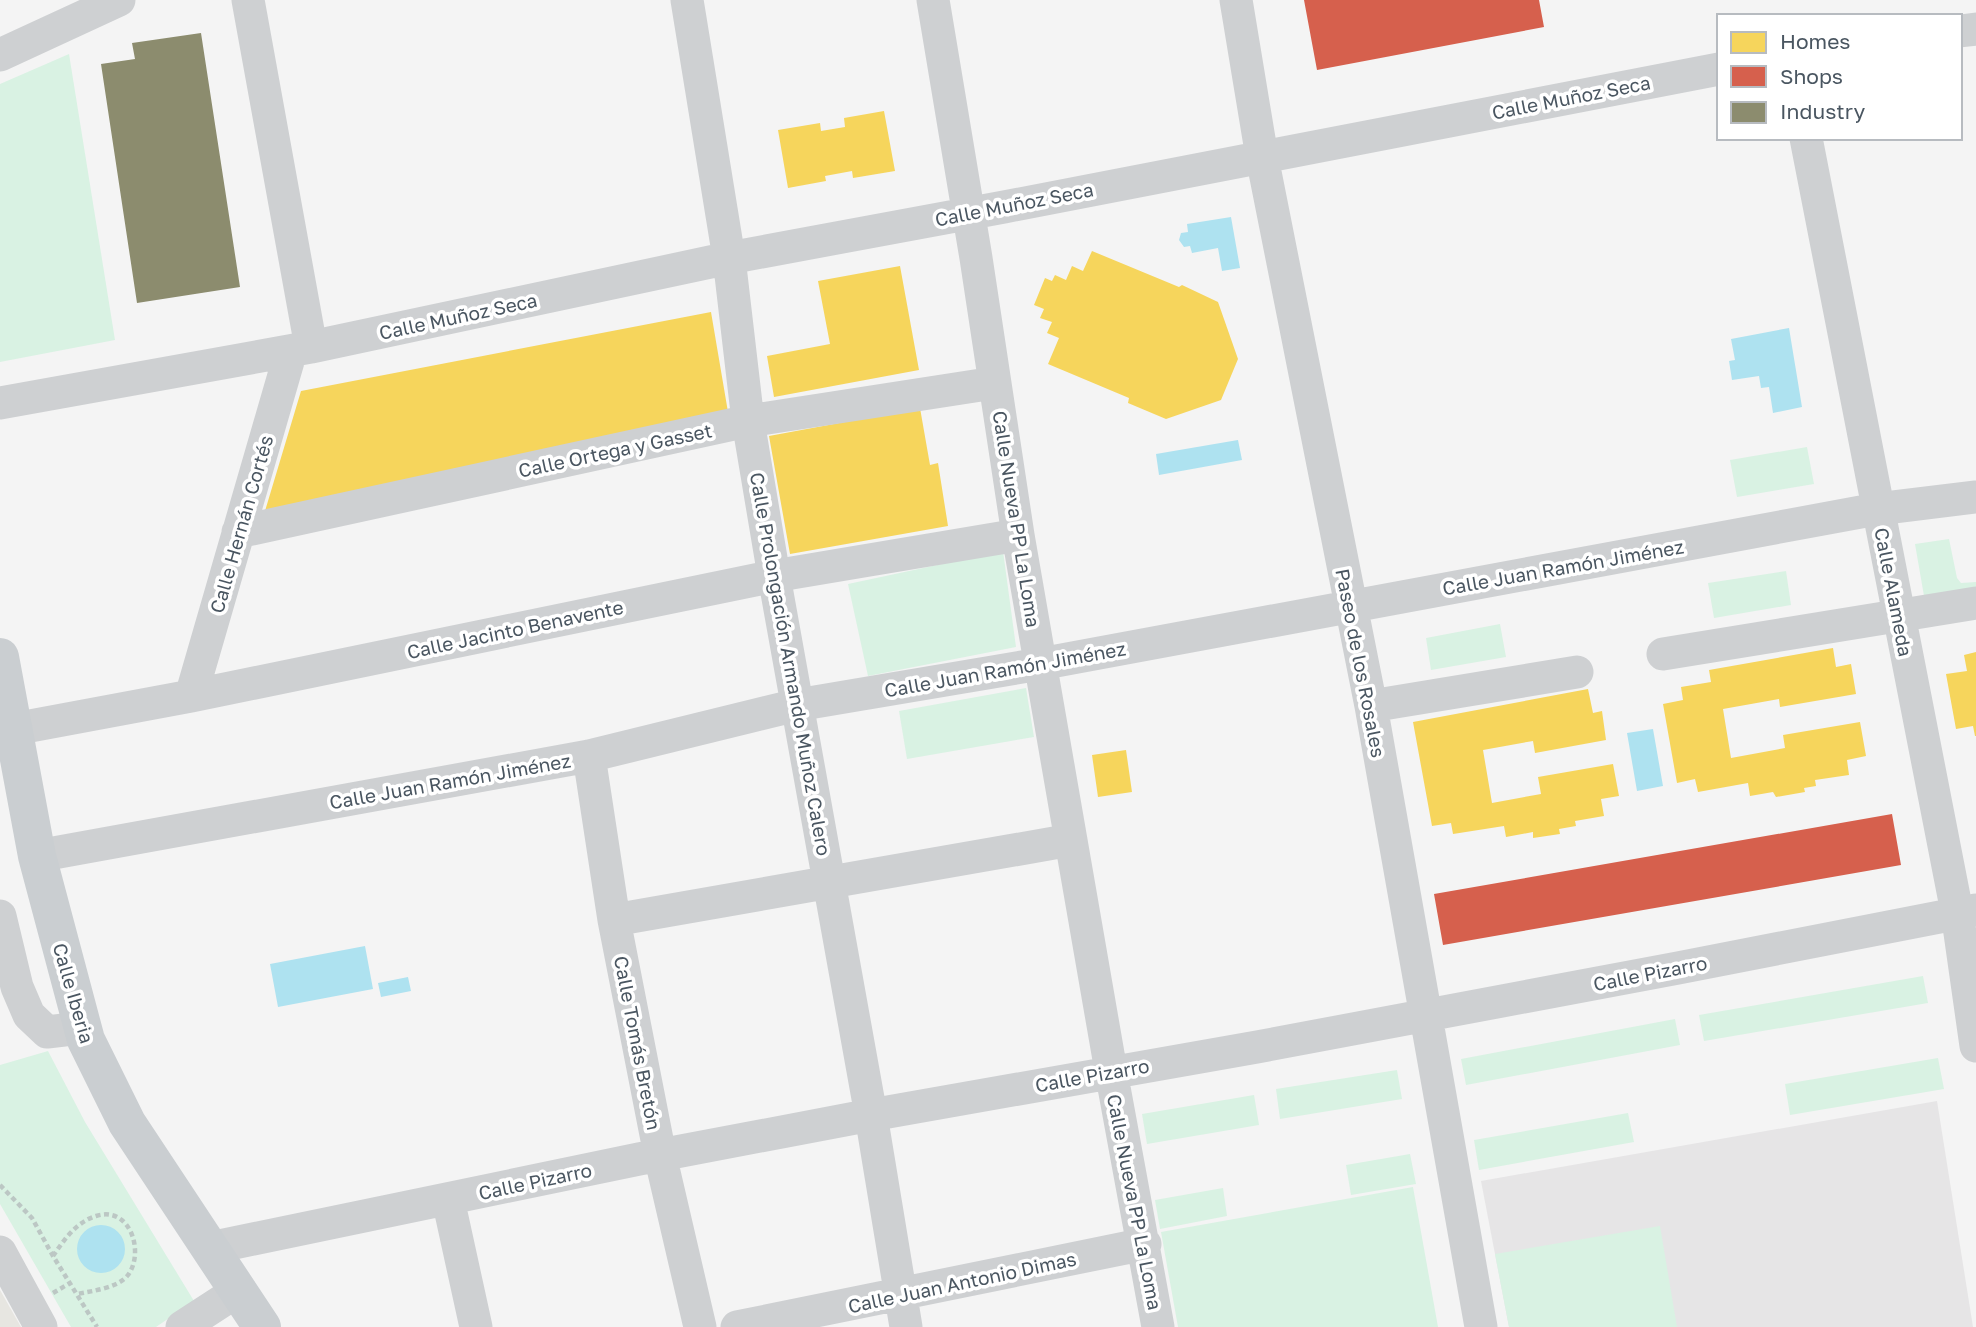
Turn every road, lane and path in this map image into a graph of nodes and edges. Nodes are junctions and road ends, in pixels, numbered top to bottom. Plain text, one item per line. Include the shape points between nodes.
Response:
1 (119, 0) edge
2 (248, 0) edge
3 (687, 0) edge
4 (933, 0) edge
5 (1236, 0) edge
6 (0, 55) edge
7 (1717, 69) edge
8 (1806, 140) edge
9 (1262, 157) junction
10 (968, 213) junction
11 (729, 258) junction
12 (301, 349) junction
13 (994, 383) junction
14 (0, 403) edge
15 (748, 421) junction
16 (1976, 497) edge
17 (1877, 509) junction
18 (238, 533) junction
19 (1018, 534) junction
20 (774, 576) junction
21 (1976, 603) edge
22 (1349, 606) junction
23 (1898, 614) junction
24 (1663, 654) dead end
25 (0, 657) edge
26 (1040, 664) junction
27 (1577, 672) dead end
28 (191, 696) junction
29 (797, 705) junction
30 (1371, 706) junction
31 (14, 729) junction
32 (589, 756) junction
33 (1071, 840) junction
34 (37, 856) junction
35 (829, 881) junction
36 (1966, 911) edge
37 (0, 916) edge
38 (614, 920) junction
39 (1426, 1013) junction
40 (81, 1028) junction
41 (1976, 1046) edge
42 (1111, 1071) junction
43 (871, 1115) junction
44 (660, 1155) junction
45 (0, 1185) edge
46 (448, 1199) junction
47 (1144, 1244) junction
48 (210, 1248) junction
49 (0, 1252) edge
50 (53, 1256) junction
51 (239, 1290) junction
52 (77, 1294) junction
53 (900, 1295) junction
54 (41, 1327) edge
55 (97, 1327) edge
56 (182, 1327) edge
57 (262, 1327) edge
58 (476, 1327) edge
59 (700, 1327) edge
60 (737, 1327) edge
61 (906, 1327) edge
62 (1158, 1327) edge
63 (1481, 1327) edge

1 - 6 street
2 - 12 street
3 - 11 street, Calle Prolongación Armando Muñoz Calero
4 - 10 street, Calle Nueva PP La Loma
5 - 9 street, Paseo de los Rosales
7 - 9 street, Calle Muñoz Seca
8 - 17 street, Calle Alameda
9 - 10 street, Calle Muñoz Seca
9 - 22 street, Paseo de los Rosales
10 - 11 street, Calle Muñoz Seca
10 - 13 street, Calle Nueva PP La Loma
11 - 12 street, Calle Muñoz Seca
11 - 15 street, Calle Prolongación Armando Muñoz Calero
12 - 14 street, Calle Muñoz Seca
12 - 18 street, Calle Hernán Cortés
13 - 15 street, Calle Ortega y Gasset
13 - 19 street, Calle Nueva PP La Loma
15 - 18 street, Calle Ortega y Gasset
15 - 20 street, Calle Prolongación Armando Muñoz Calero
16 - 17 street, Calle Juan Ramón Jiménez
17 - 22 street, Calle Juan Ramón Jiménez
17 - 23 street, Calle Alameda
18 - 28 street, Calle Hernán Cortés
19 - 20 street, Calle Jacinto Benavente
19 - 26 street, Calle Nueva PP La Loma
20 - 28 street, Calle Jacinto Benavente
20 - 29 street, Calle Prolongación Armando Muñoz Calero
21 - 23 street
22 - 26 street, Calle Juan Ramón Jiménez
22 - 30 street, Paseo de los Rosales
23 - 24 street
23 - 36 street, Calle Alameda
25 - 31 main road, Calle Iberia
26 - 29 street, Calle Juan Ramón Jiménez
26 - 33 street, Calle Nueva PP La Loma
27 - 30 street
28 - 31 street, Calle Jacinto Benavente
29 - 32 street, Calle Juan Ramón Jiménez
29 - 35 street, Calle Prolongación Armando Muñoz Calero
30 - 39 street, Paseo de los Rosales
31 - 34 main road, Calle Iberia
32 - 34 street, Calle Juan Ramón Jiménez
32 - 38 street, Calle Tomás Bretón
33 - 35 street
33 - 42 street, Calle Nueva PP La Loma
34 - 40 main road, Calle Iberia
35 - 38 street
35 - 43 street, Calle Prolongación Armando Muñoz Calero
36 - 39 street, Calle Pizarro
36 - 41 street, Calle Alameda
37 - 40 street via 17,987 29,1015 47,1032
38 - 44 street, Calle Tomás Bretón
39 - 42 street, Calle Pizarro
39 - 63 street, Paseo de los Rosales
40 - 48 main road, Calle Iberia via 127,1123
42 - 43 street, Calle Pizarro
42 - 47 street, Calle Nueva PP La Loma
43 - 44 street, Calle Pizarro
43 - 53 street, Calle Prolongación Armando Muñoz Calero
44 - 46 street, Calle Pizarro
44 - 59 street, Calle Tomás Bretón
45 - 50 path via 32,1218
46 - 48 street, Calle Pizarro
46 - 58 street
47 - 53 street, Calle Juan Antonio Dimas
47 - 62 street, Calle Nueva PP La Loma
48 - 51 main road, Calle Iberia
49 - 54 street
50 - 52 path
50 - 52 path via 68,1234 99,1214 117,1217 129,1228 135,1259 127,1277 103,1289
51 - 56 street
51 - 57 main road, Calle Iberia
52 - 55 path
53 - 60 street, Calle Juan Antonio Dimas
53 - 61 street, Calle Prolongación Armando Muñoz Calero

